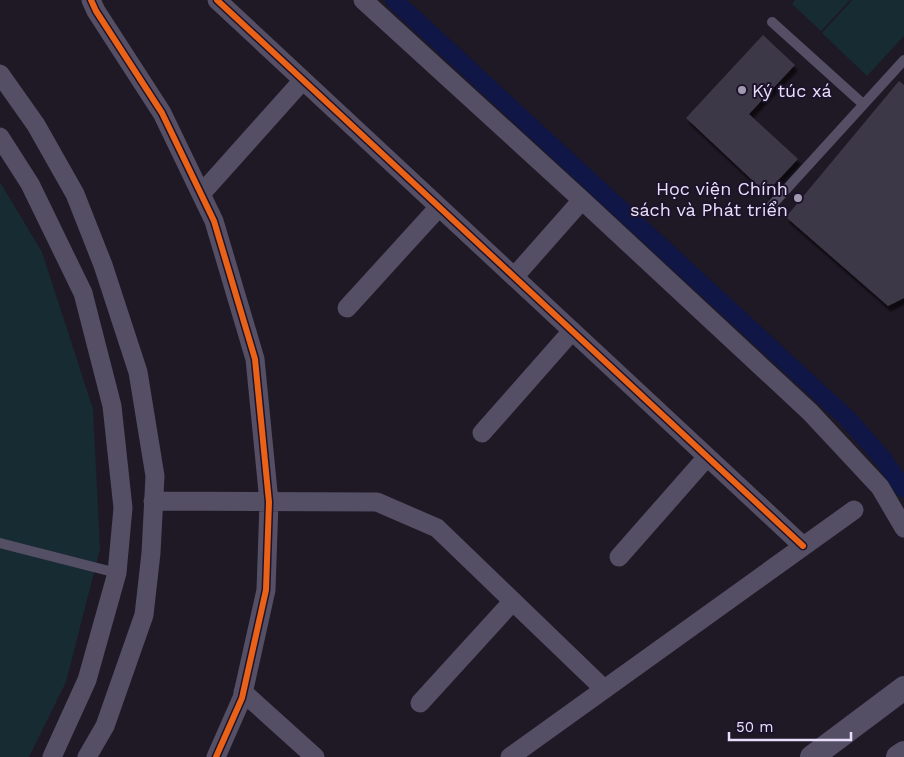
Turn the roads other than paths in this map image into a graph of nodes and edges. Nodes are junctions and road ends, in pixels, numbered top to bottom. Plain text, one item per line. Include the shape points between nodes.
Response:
1 (91, 0) edge
2 (217, 0) edge
3 (363, 0) edge
4 (772, 22) dead end
5 (904, 60) edge
6 (0, 74) edge
7 (303, 80) junction
8 (863, 104) junction
9 (0, 137) edge
10 (201, 194) junction
11 (582, 200) junction
12 (772, 205) dead end
13 (439, 207) junction
14 (514, 277) junction
15 (347, 308) dead end
16 (572, 331) junction
17 (482, 434) dead end
18 (707, 457) junction
19 (154, 501) junction
20 (270, 502) junction
21 (854, 510) dead end
22 (904, 528) edge
23 (0, 543) edge
24 (803, 546) junction
25 (619, 557) dead end
26 (117, 573) junction
27 (513, 602) junction
28 (904, 688) edge
29 (604, 690) junction
30 (243, 692) junction
31 (420, 704) dead end
32 (904, 753) edge
33 (52, 757) edge
34 (87, 757) edge
35 (216, 757) edge
36 (315, 757) edge
37 (510, 757) edge
38 (812, 757) edge
39 (898, 757) edge

1 - 10 street via 162,113
2 - 7 street
3 - 11 street
4 - 8 lane
5 - 8 lane
6 - 19 street via 36,125 75,194 103,265 138,372 155,476
7 - 10 street
7 - 13 street
8 - 12 lane
9 - 26 street via 30,184 83,293 112,406 123,508
10 - 20 street via 214,221 255,359
11 - 14 street
11 - 22 street via 810,412 880,488
13 - 14 street
13 - 15 street
14 - 16 street
16 - 17 street
16 - 18 street
18 - 24 street
18 - 25 street
19 - 20 street
19 - 34 street via 144,615 105,726
20 - 27 street via 377,502 437,528
20 - 30 street via 266,590
21 - 24 street
23 - 26 lane
24 - 29 street
26 - 33 street via 87,680
27 - 29 street
27 - 31 street
28 - 38 street
29 - 37 street
30 - 35 street
30 - 36 street
32 - 39 street

